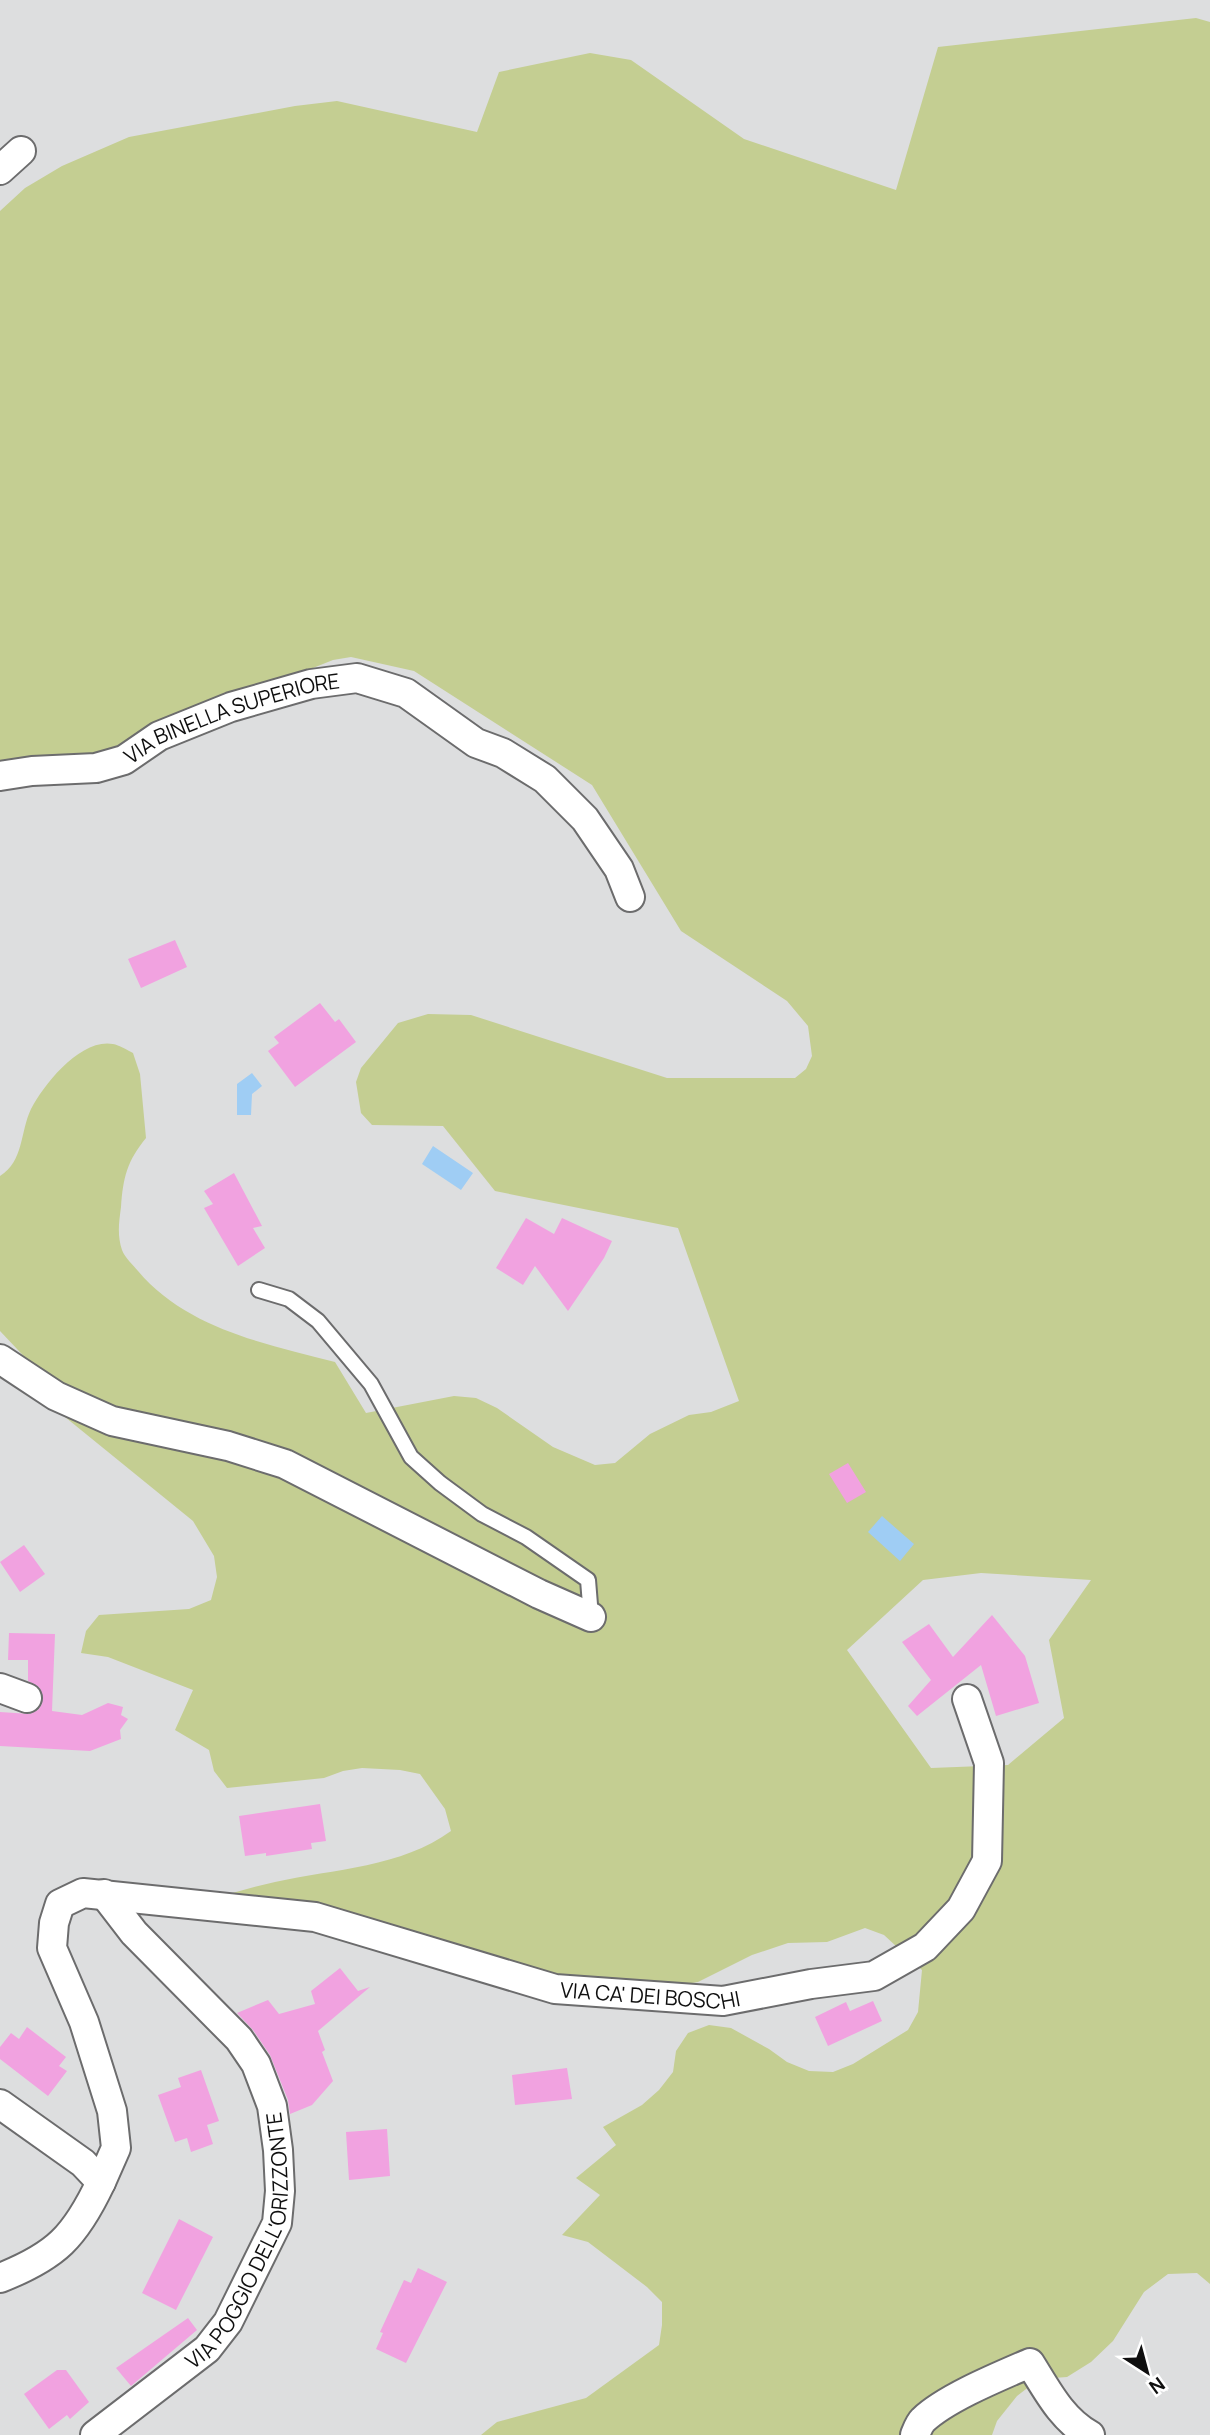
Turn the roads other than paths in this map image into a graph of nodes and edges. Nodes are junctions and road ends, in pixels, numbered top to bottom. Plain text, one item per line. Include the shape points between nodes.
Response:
1 (21, 151) dead end
2 (0, 170) edge
3 (0, 776) edge
4 (630, 897) dead end
5 (259, 1290) dead end
6 (0, 1359) edge
7 (591, 1617) joint
8 (0, 1688) edge
9 (27, 1698) dead end
10 (967, 1699) dead end
11 (104, 1894) junction
12 (0, 2105) edge
13 (102, 2182) junction
14 (0, 2278) edge
15 (95, 2435) edge
16 (915, 2435) edge
17 (1090, 2435) edge

1 - 2 street
3 - 4 street, VIA BINELLA SUPERIORE via 96,768 124,760 159,736 231,707 311,684 357,678 406,693 476,743 503,753 545,779 585,819 619,869
5 - 7 lane via 289,1299 318,1321 371,1384 411,1457 440,1483 588,1580
6 - 7 street via 56,1396 112,1421 228,1446 285,1464
8 - 9 street
10 - 11 street, VIA CA' DEI BOSCHI via 989,1763 987,1861 961,1909 925,1947 874,1976 723,2001 555,1989 315,1917
11 - 13 street via 83,1893 60,1904 52,1948 84,2022 112,2111 116,2148
11 - 15 street, VIA POGGIO DELL'ORIZZONTE via 134,1933 239,2039 256,2064 272,2106 280,2191 277,2223 228,2322 207,2349
12 - 13 street via 83,2163
13 - 14 street via 64,2241 34,2264
16 - 17 street via 921,2421 950,2402 1030,2363 1055,2403 1076,2427

